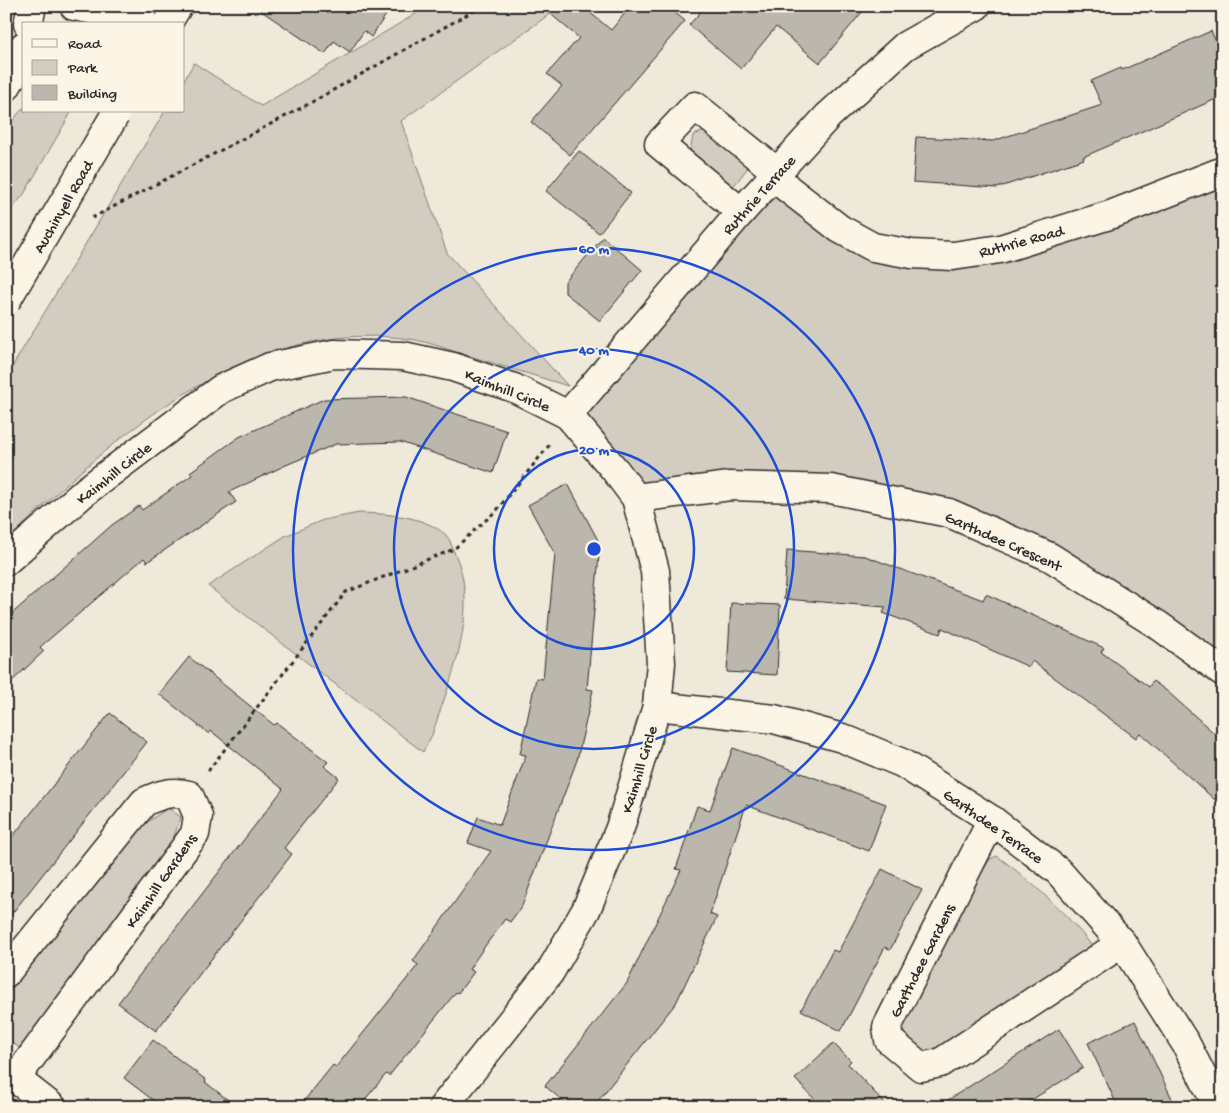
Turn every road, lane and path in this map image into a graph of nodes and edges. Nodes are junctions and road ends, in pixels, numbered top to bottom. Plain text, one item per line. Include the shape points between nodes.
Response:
1 (32, 6) edge
2 (74, 6) edge
3 (178, 6) edge
4 (482, 6) edge
5 (976, 6) edge
6 (28, 22) edge
7 (140, 22) edge
8 (168, 22) edge
9 (22, 57) edge
10 (6, 87) edge
11 (116, 113) edge
12 (1223, 171) edge
13 (776, 174) junction
14 (741, 212) junction
15 (86, 221) dead end
16 (6, 301) edge
17 (568, 414) junction
18 (636, 498) junction
19 (6, 561) edge
20 (1223, 672) edge
21 (657, 706) junction
22 (189, 795) junction
23 (992, 820) junction
24 (1122, 943) junction
25 (6, 973) edge
26 (11, 1074) edge
27 (52, 1107) edge
28 (443, 1107) edge
29 (1218, 1107) edge

1 - 6 street
2 - 7 street
3 - 8 street
4 - 15 path via 305,106
5 - 13 street, Ruthrie Terrace via 905,46 828,116
9 - 10 street
11 - 16 street, Auchinyell Road, bridge
12 - 13 street, Ruthrie Road via 1114,214 1000,249 953,256 912,254 873,247 840,229 788,188
13 - 14 street, Ruthrie Terrace
13 - 14 street, Ruthrie Road via 695,106 659,144
14 - 17 street, Ruthrie Terrace
17 - 18 street, Kaimhill Circle
17 - 19 street, Kaimhill Circle via 514,388 453,366 403,356 334,354 270,367 221,389 87,490
17 - 22 path via 555,437 497,510 454,549 346,592
18 - 20 street, Garthdee Crescent via 730,486 831,489 949,513 1050,557 1158,625
18 - 21 street, Kaimhill Circle via 655,571 661,664
21 - 23 street, Garthdee Terrace via 774,719 842,738 902,763
21 - 28 street, Kaimhill Circle via 620,828 586,910 550,972
22 - 25 street via 171,792 144,802
22 - 26 street, Kaimhill Gardens via 198,816 195,834
23 - 24 street, Garthdee Terrace via 1058,871
23 - 24 street, Garthdee Gardens via 887,1027 889,1040 921,1067 940,1063
24 - 29 street, Garthdee Terrace via 1186,1044
26 - 27 street

